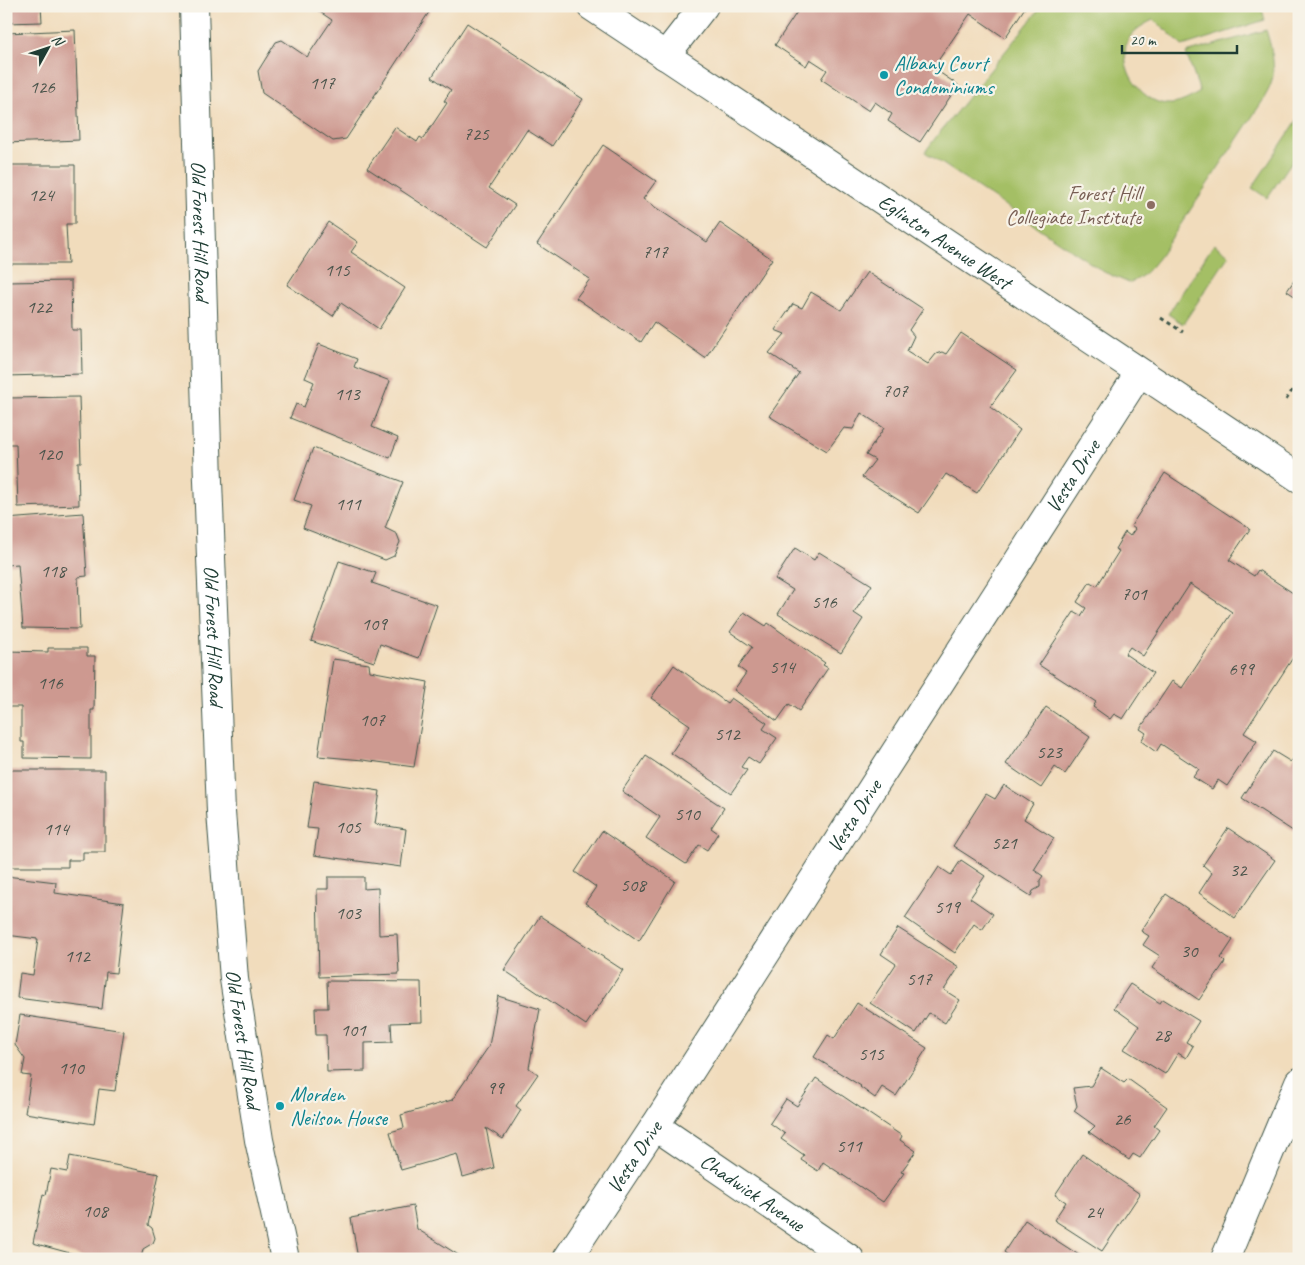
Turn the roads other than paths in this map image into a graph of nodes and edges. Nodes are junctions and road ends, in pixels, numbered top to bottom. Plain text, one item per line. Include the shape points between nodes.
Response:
1 (194, 6) edge
2 (590, 6) edge
3 (704, 6) edge
4 (665, 56) junction
5 (1139, 372) junction
6 (1299, 478) edge
7 (1299, 1082) edge
8 (655, 1126) junction
9 (285, 1259) edge
10 (567, 1259) edge
11 (850, 1259) edge
12 (1224, 1259) edge

1 - 9 street, Old Forest Hill Road via 221,812 234,979 259,1140
2 - 4 street, Eglinton Avenue West
3 - 4 street
4 - 5 street, Eglinton Avenue West
5 - 6 street, Eglinton Avenue West
5 - 8 street, Vesta Drive
7 - 12 street
8 - 10 street, Vesta Drive
8 - 11 street, Chadwick Avenue

